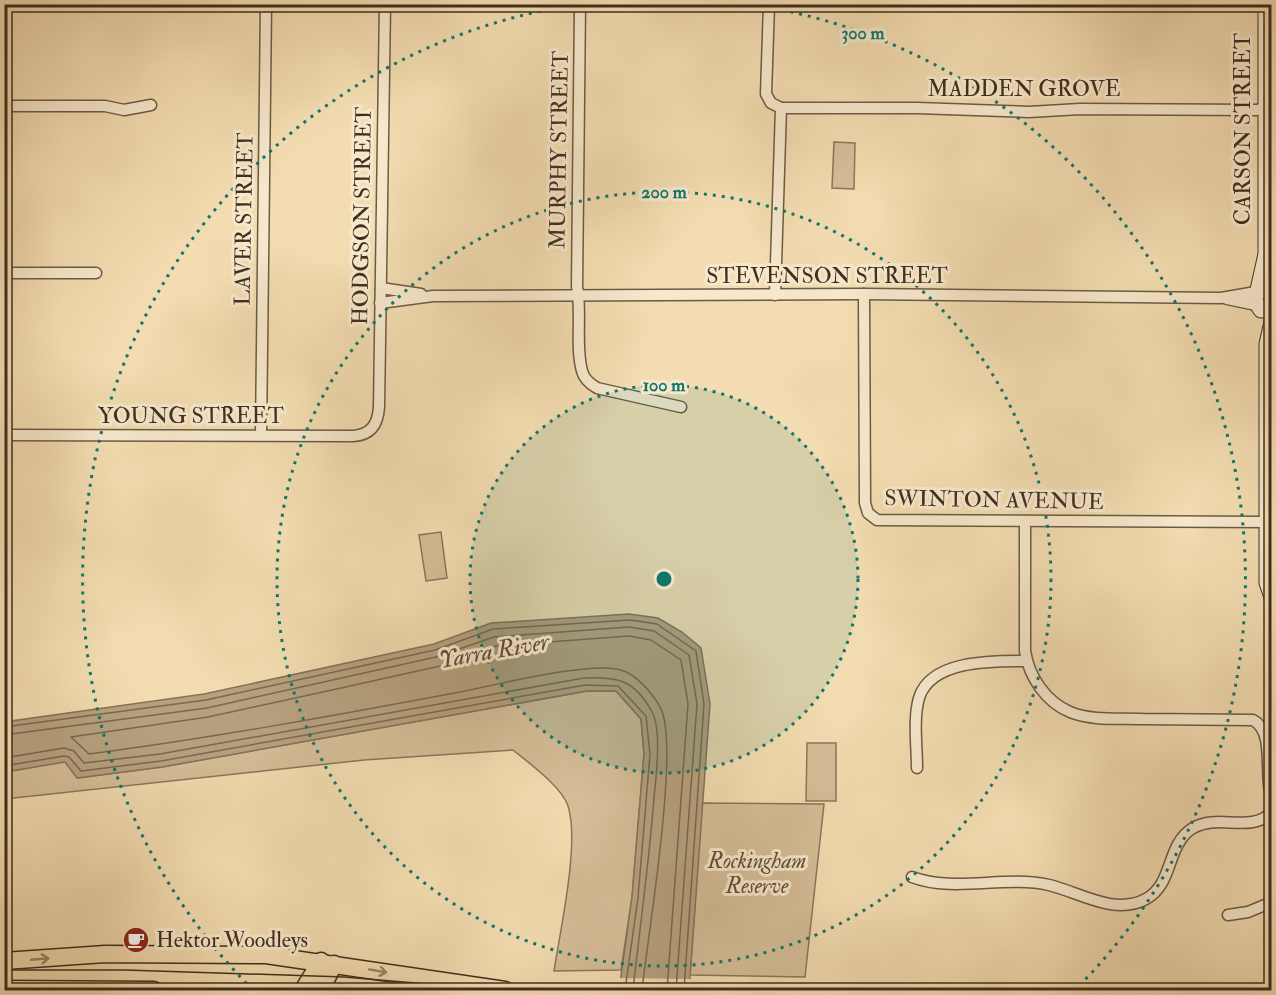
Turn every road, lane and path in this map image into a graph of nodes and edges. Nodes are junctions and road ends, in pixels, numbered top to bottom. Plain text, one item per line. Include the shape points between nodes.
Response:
1 (266, 4) edge
2 (385, 4) edge
3 (580, 4) edge
4 (769, 4) edge
5 (1266, 4) edge
6 (151, 105) dead end
7 (4, 106) edge
8 (1269, 107) edge
9 (781, 108) junction
10 (1266, 254) junction
11 (4, 273) edge
12 (96, 273) dead end
13 (1272, 278) edge
14 (381, 288) junction
15 (864, 294) junction
16 (775, 295) junction
17 (433, 296) junction
18 (579, 296) junction
19 (1262, 299) edge
20 (380, 303) junction
21 (1272, 322) edge
22 (1267, 344) junction
23 (681, 407) dead end
24 (375, 426) joint
25 (4, 435) edge
26 (261, 435) junction
27 (1025, 521) junction
28 (1267, 522) junction
29 (1269, 590) edge
30 (1027, 661) junction
31 (917, 768) dead end
32 (1272, 800) edge
33 (1272, 812) edge
34 (912, 877) dead end
35 (1272, 902) edge
36 (1228, 915) dead end
37 (4, 961) edge
38 (328, 962) junction
39 (4, 989) edge
40 (154, 990) edge
41 (303, 990) edge
42 (321, 990) edge
43 (505, 990) edge

1 - 26 street, LAVER STREET
2 - 14 street, HODGSON STREET
3 - 18 street, MURPHY STREET
4 - 9 street via 766,94 771,103
5 - 8 street, CARSON STREET
6 - 7 street via 124,110 105,106
8 - 9 street, MADDEN GROVE via 1029,112
8 - 10 street, CARSON STREET
9 - 16 street
10 - 13 street, CARSON STREET
10 - 19 street, CARSON STREET
11 - 12 street
14 - 17 street, STEVENSON STREET
14 - 20 street, HODGSON STREET
15 - 16 street, STEVENSON STREET
15 - 19 street, STEVENSON STREET
15 - 27 street, SWINTON AVENUE via 868,513 883,520
16 - 18 street, STEVENSON STREET
17 - 18 street, STEVENSON STREET
17 - 20 street, STEVENSON STREET
18 - 23 street, MURPHY STREET via 581,364 588,382 604,390
19 - 22 street, CARSON STREET
20 - 24 street, HODGSON STREET via 379,407
21 - 22 street, CARSON STREET
22 - 28 street, CARSON STREET
24 - 26 street, YOUNG STREET via 359,435
25 - 26 street, YOUNG STREET
27 - 28 street, SWINTON AVENUE
27 - 30 street
28 - 29 street, CARSON STREET
30 - 31 street via 957,666 928,685 921,692 917,708
30 - 32 street via 1050,699 1083,716 1259,723 1269,736
33 - 34 street via 1258,822 1208,823 1193,828 1178,845 1160,887 1137,903 1100,902 1035,883 933,882
35 - 36 street
37 -> 38 main road via 126,954 260,955
38 - 41 main road
38 - 42 main road
38 -> 43 main road
39 - 40 main road

